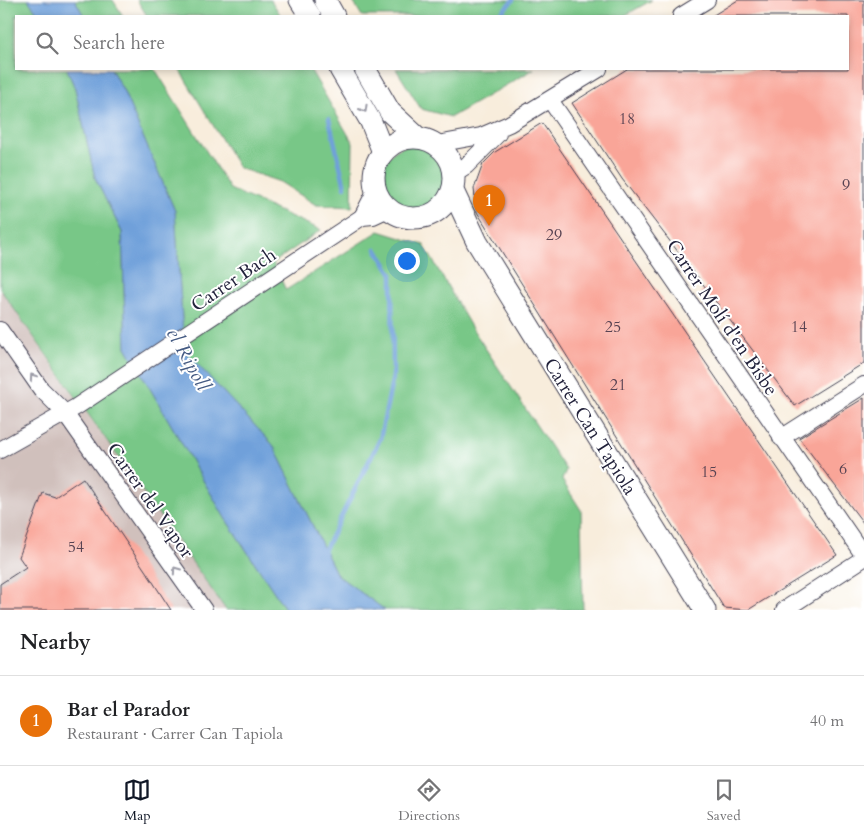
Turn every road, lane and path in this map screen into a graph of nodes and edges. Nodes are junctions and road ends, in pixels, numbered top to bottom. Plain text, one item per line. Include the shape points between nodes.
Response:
1 (300, 0) edge
2 (325, 0) edge
3 (706, 0) edge
4 (309, 15) edge
5 (333, 15) edge
6 (683, 15) edge
7 (341, 70) edge
8 (366, 70) edge
9 (597, 70) edge
10 (550, 100) junction
11 (509, 124) junction
12 (417, 137) junction
13 (437, 144) junction
14 (383, 152) junction
15 (454, 182) junction
16 (376, 190) junction
17 (388, 209) junction
18 (433, 214) junction
19 (362, 217) junction
20 (477, 242) junction
21 (0, 330) edge
22 (864, 385) edge
23 (71, 410) junction
24 (781, 438) junction
25 (0, 450) edge
26 (864, 557) edge
27 (204, 610) edge
28 (705, 610) edge
29 (784, 610) edge

1 - 4 street
2 - 5 street
3 - 6 street
7 -> 14 street via 371,122
8 - 12 street via 390,112
9 - 10 street
10 - 11 street
10 - 24 street, Carrer Molí d'en Bisbe
11 - 13 street via 481,136
11 - 15 street
12 - 13 street
12 - 14 street via 404,138
13 - 15 street via 452,162
14 - 16 street via 374,170
15 - 18 street via 442,208
15 - 20 street, Carrer Can Tapiola
16 - 17 street
16 - 19 street, Carrer Bach
17 - 18 street via 404,217
17 - 19 street, Carrer Bach
18 - 20 street, Carrer Can Tapiola
19 - 23 street, Carrer Bach
20 - 28 street, Carrer Can Tapiola
23 -> 21 street, Carrer del Vapor via 41,389
22 - 24 street
23 - 25 street, Carrer Bach
27 -> 23 street, Carrer del Vapor
24 - 26 street, Carrer Molí d'en Bisbe
26 - 29 street

